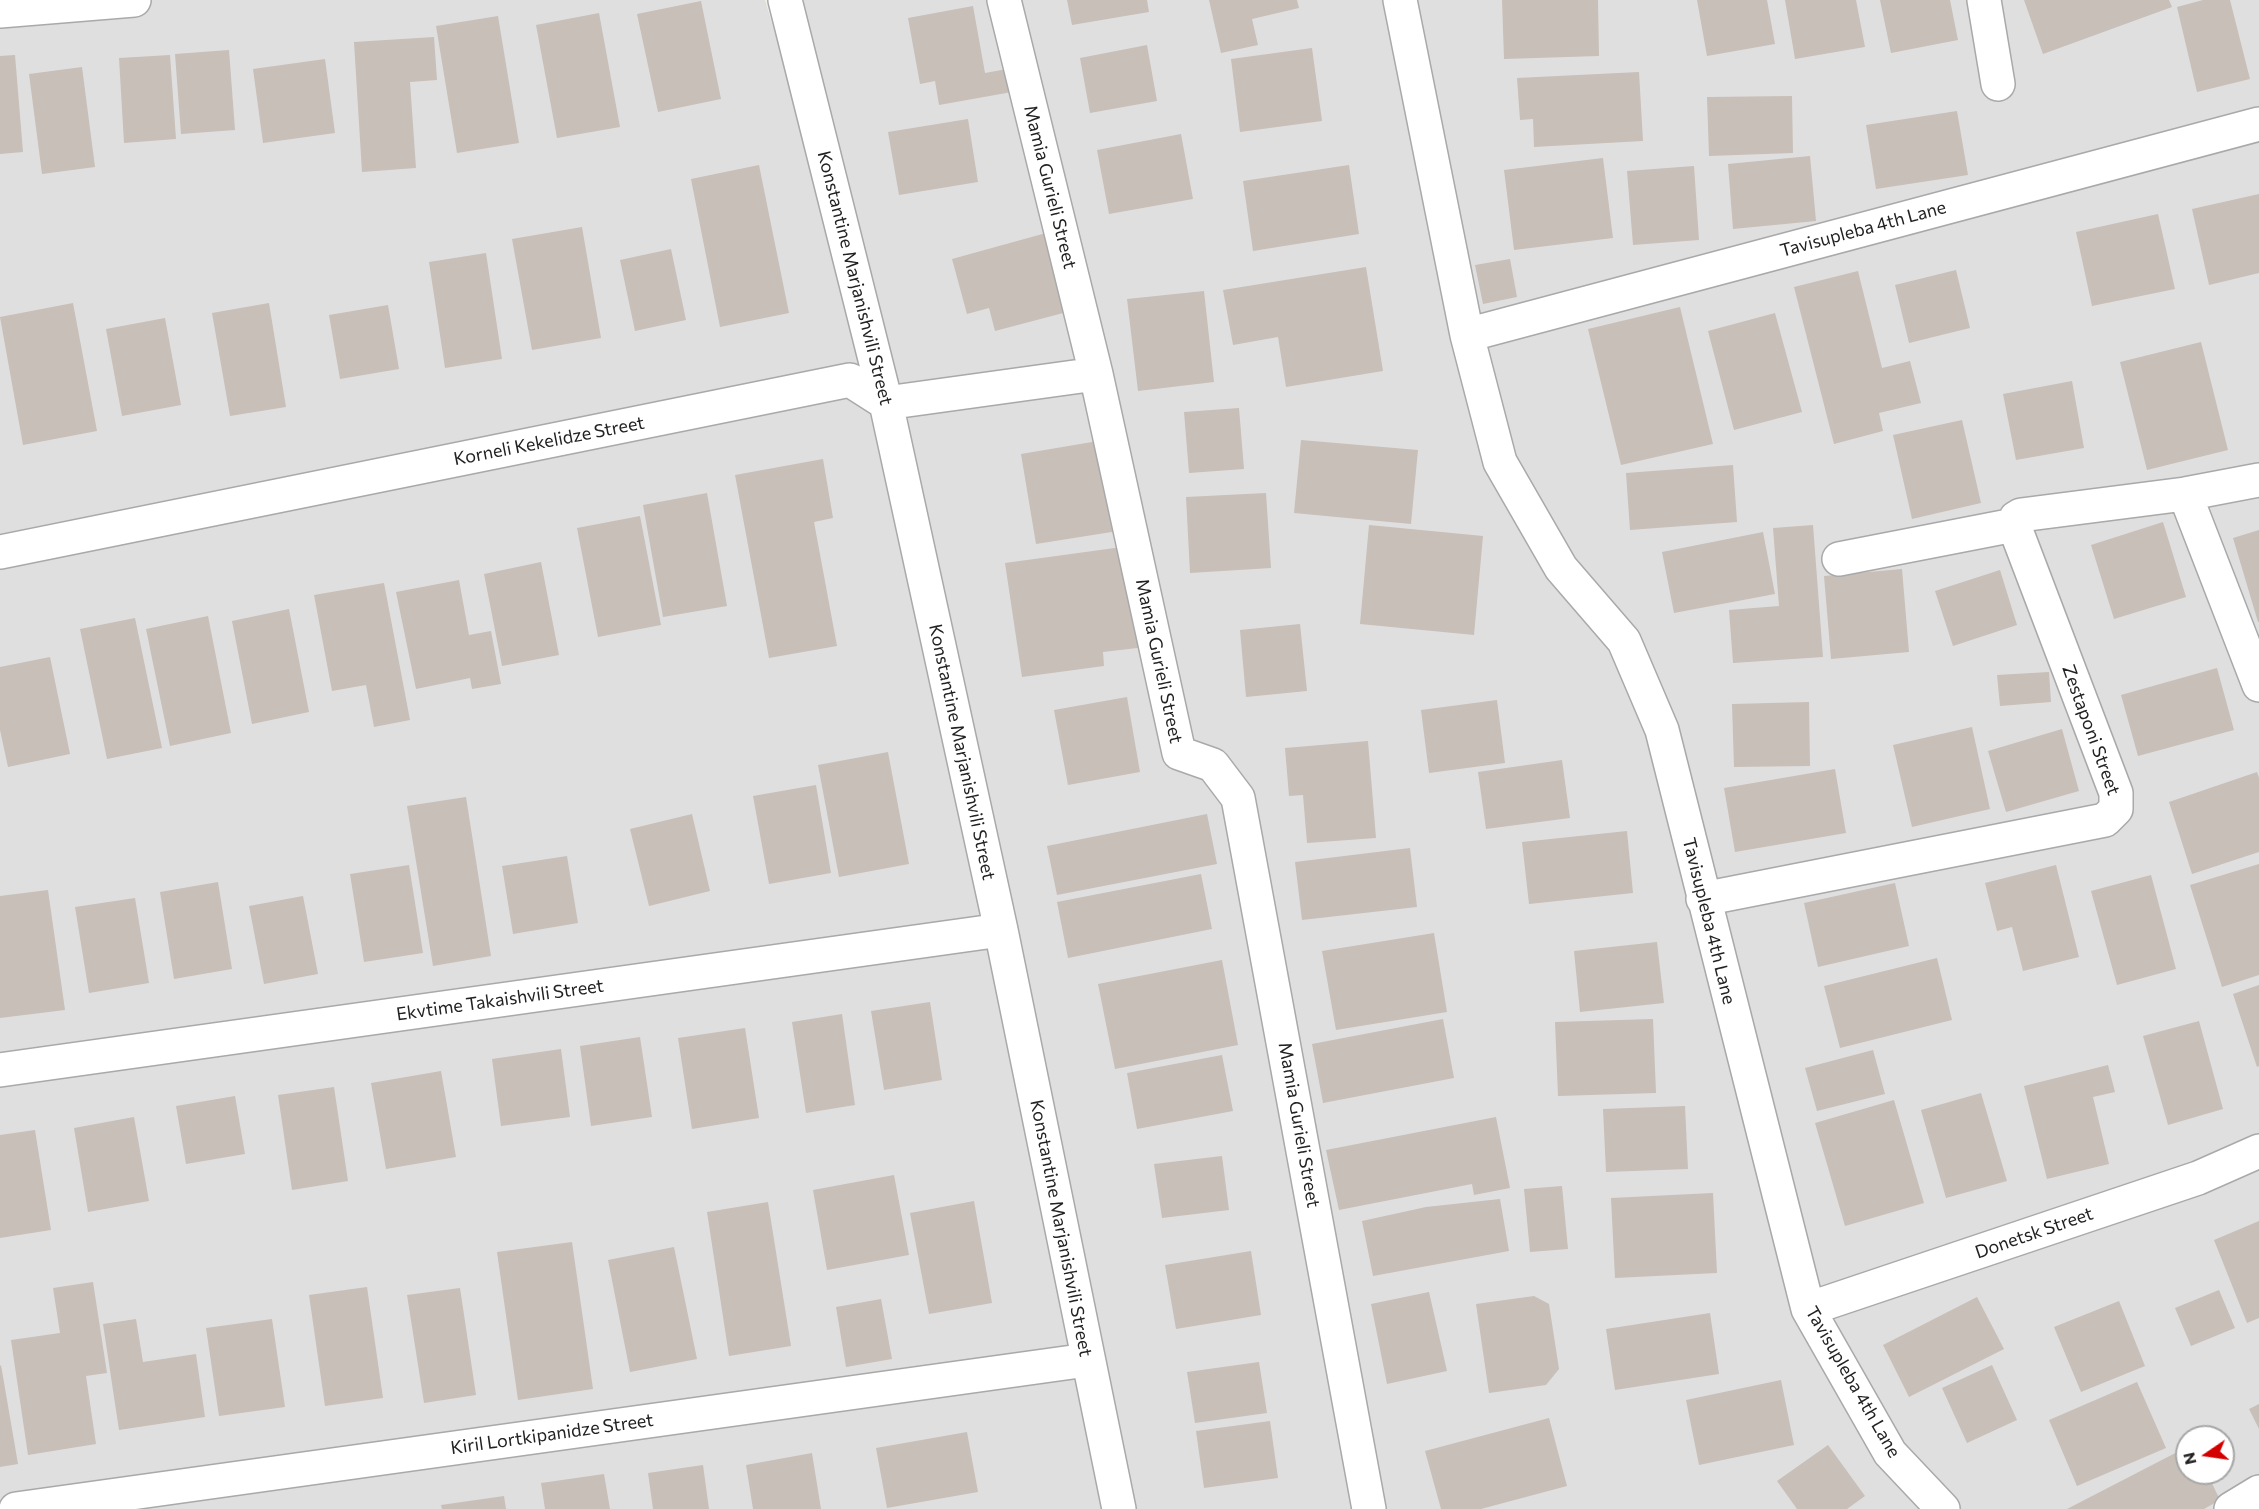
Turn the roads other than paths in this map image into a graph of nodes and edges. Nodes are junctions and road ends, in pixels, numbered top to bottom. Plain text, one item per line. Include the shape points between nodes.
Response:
1 (134, 0) edge
2 (785, 0) edge
3 (1004, 0) edge
4 (1400, 0) edge
5 (1984, 0) edge
6 (0, 11) edge
7 (1998, 84) dead end
8 (2259, 124) edge
9 (1467, 335) junction
10 (1096, 374) junction
11 (886, 403) junction
12 (2259, 480) edge
13 (2185, 494) junction
14 (2014, 525) junction
15 (0, 552) edge
16 (1839, 559) dead end
17 (2259, 685) edge
18 (1703, 899) junction
19 (1001, 930) junction
20 (0, 1070) edge
21 (2259, 1151) edge
22 (1808, 1309) junction
23 (1087, 1359) junction
24 (2259, 1492) edge
25 (16, 1509) edge
26 (1119, 1509) edge
27 (1369, 1509) edge
28 (1943, 1509) edge
29 (2231, 1509) edge

1 - 6 street
2 - 11 street, Konstantine Marjanishvili Street
3 - 10 street, Mamia Gurieli Street
4 - 9 street, Tavisupleba 4th Lane
5 - 7 street
8 - 9 street, Tavisupleba 4th Lane
9 - 18 street, Tavisupleba 4th Lane via 1500,462 1561,568 1624,641 1662,730
10 - 11 street
10 - 27 street, Mamia Gurieli Street via 1179,753 1213,765 1238,798
11 - 15 street, Korneli Kekelidze Street via 850,380
11 - 19 street, Konstantine Marjanishvili Street
12 - 13 street
13 - 14 street via 2021,515
13 - 17 street
14 - 16 street
14 - 18 street, Zestaponi Street via 2116,793 2116,809 2105,820
18 - 22 street, Tavisupleba 4th Lane
19 - 20 street, Ekvtime Takaishvili Street
19 - 23 street, Konstantine Marjanishvili Street
21 - 22 street, Donetsk Street via 2198,1178
22 - 28 street, Tavisupleba 4th Lane via 1890,1453
23 - 25 street, Kiril Lortkipanidze Street
23 - 26 street, Konstantine Marjanishvili Street
24 - 29 street

